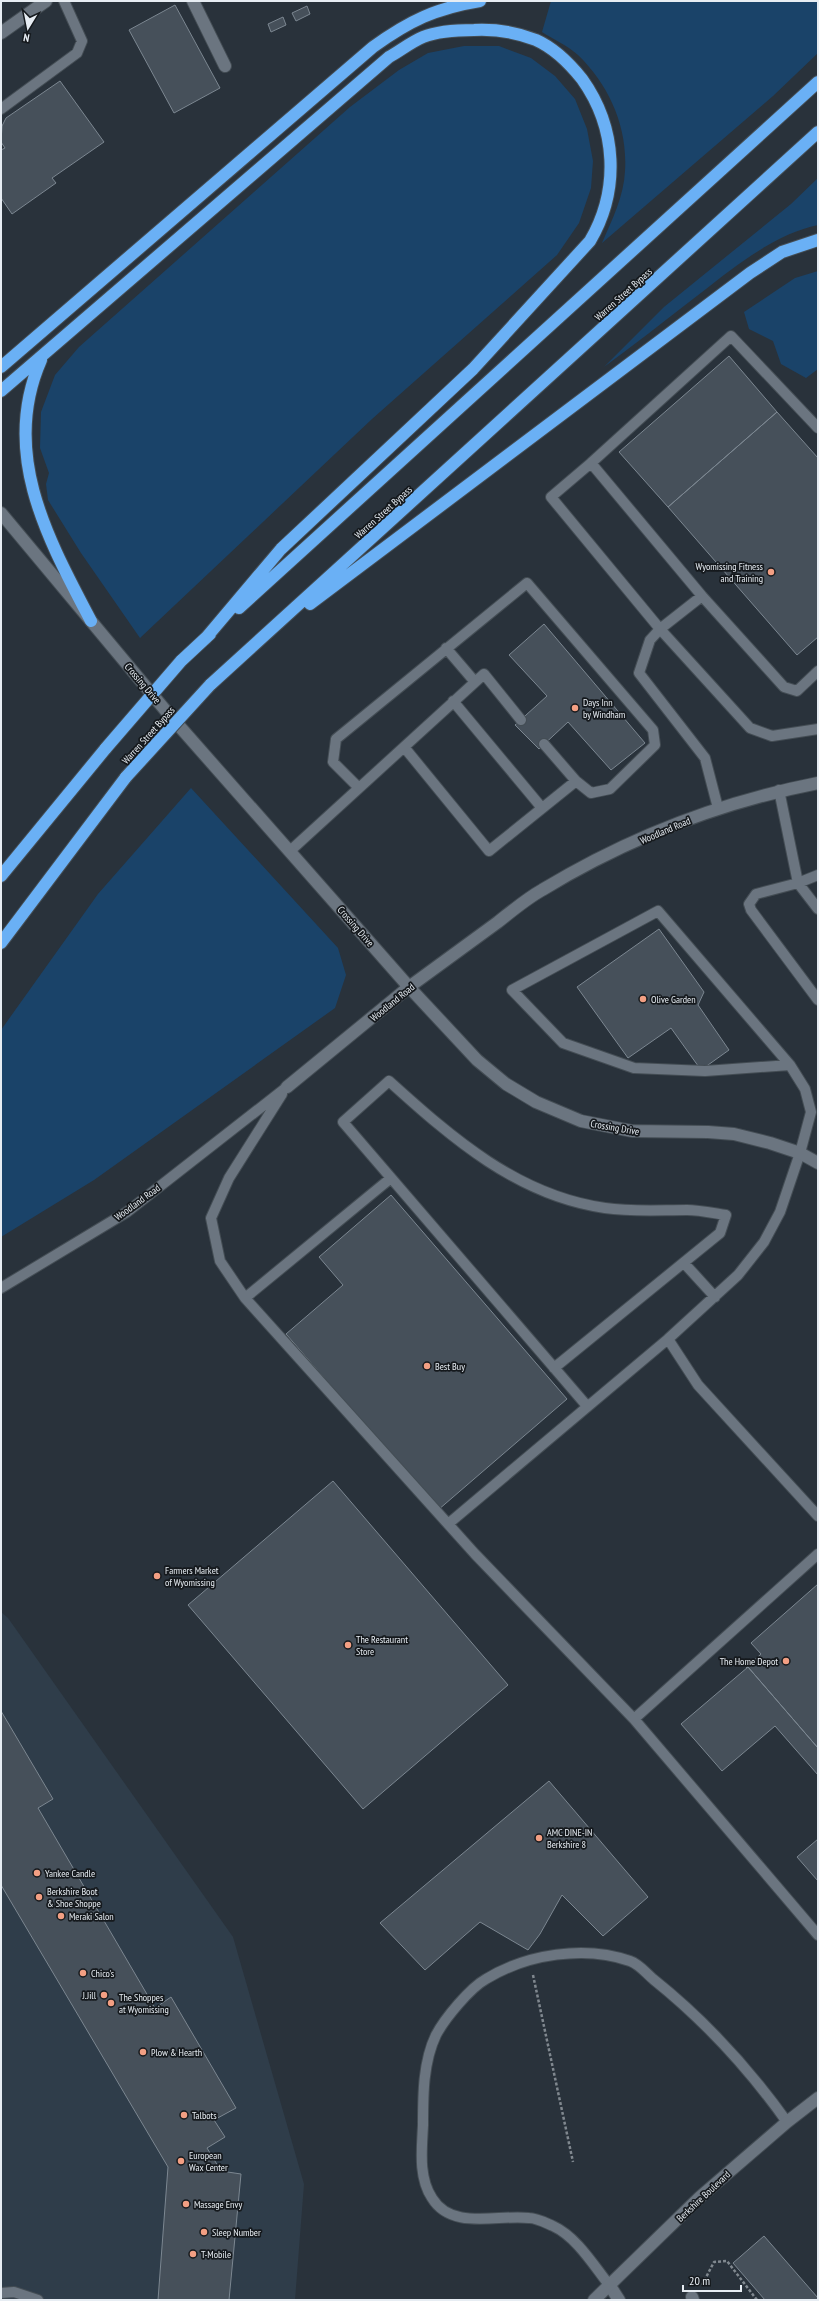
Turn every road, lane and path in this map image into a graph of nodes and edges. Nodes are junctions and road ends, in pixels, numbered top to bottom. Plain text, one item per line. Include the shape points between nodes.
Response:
1 (46, 1) edge
2 (64, 1) edge
3 (193, 1) edge
4 (480, 1) edge
5 (1, 33) edge
6 (225, 66) dead end
7 (818, 82) edge
8 (1, 109) edge
9 (818, 132) edge
10 (818, 240) edge
11 (16, 354) junction
12 (44, 354) junction
13 (1, 364) edge
14 (1, 367) edge
15 (1, 391) edge
16 (818, 428) edge
17 (591, 464) junction
18 (1, 513) edge
19 (702, 596) junction
20 (91, 621) junction
21 (660, 628) junction
22 (205, 639) junction
23 (446, 648) junction
24 (246, 652) junction
25 (818, 671) edge
26 (475, 682) junction
27 (453, 701) junction
28 (521, 720) dead end
29 (818, 729) edge
30 (544, 744) dead end
31 (404, 747) junction
32 (576, 781) junction
33 (818, 783) edge
34 (359, 788) junction
35 (779, 790) junction
36 (542, 808) junction
37 (718, 808) junction
38 (290, 851) junction
39 (818, 875) edge
40 (1, 876) edge
41 (798, 883) junction
42 (818, 909) edge
43 (1, 943) edge
44 (409, 987) junction
45 (818, 1000) edge
46 (790, 1065) junction
47 (287, 1087) junction
48 (800, 1154) junction
49 (818, 1163) edge
50 (391, 1178) junction
51 (684, 1263) junction
52 (1, 1288) edge
53 (715, 1297) junction
54 (245, 1298) junction
55 (668, 1338) junction
56 (554, 1368) junction
57 (587, 1406) junction
58 (818, 1516) edge
59 (448, 1524) junction
60 (818, 1554) edge
61 (634, 1719) junction
62 (818, 1935) edge
63 (530, 1960) junction
64 (818, 2098) edge
65 (787, 2122) junction
66 (573, 2162) dead end
67 (610, 2286) junction
68 (702, 2286) dead end
69 (1, 2294) edge
70 (38, 2300) edge
71 (594, 2300) edge
72 (619, 2300) edge
73 (757, 2300) edge

1 - 5 main road
2 - 8 lane via 82,41 77,53
3 - 6 main road
4 - 11 highway via 428,13 405,24 373,47
7 - 22 highway
9 - 24 highway, Warren Street Bypass
10 - 24 highway via 782,252 750,273
11 - 13 highway
11 - 14 highway
12 - 15 highway
12 - 20 highway via 33,376 23,414 25,471 31,496 52,545
12 - 22 highway via 389,57 424,37 486,29 520,34 538,41 570,65 593,95 608,135 611,159 606,203 599,225 590,241 473,369 281,549
16 - 17 lane via 731,336
17 - 19 lane
17 - 21 lane via 551,497
18 - 20 main road, Crossing Drive
19 - 21 lane
19 - 25 lane via 784,687 796,691
20 - 38 main road, Crossing Drive via 166,711
21 - 29 lane via 750,728 772,736
21 - 37 lane via 650,640 639,673 705,758
22 - 40 highway, bridge via 181,661 106,748
23 - 26 lane
23 - 32 lane via 527,583 653,730 655,745 610,789 591,793
23 - 34 lane via 336,739 333,762
24 - 43 highway, Warren Street Bypass, bridge via 210,685 126,777
26 - 27 lane
26 - 28 lane via 484,674
27 - 31 lane
27 - 36 lane
30 - 32 lane
31 - 34 lane
31 - 36 lane via 489,851
32 - 36 lane
33 - 35 main road, Woodland Road
34 - 38 lane
35 - 37 main road, Woodland Road
35 - 41 lane
37 - 44 main road, Woodland Road via 624,847 541,890
38 - 44 main road, Crossing Drive
39 - 41 lane
41 - 42 lane
41 - 45 lane via 756,894 749,904
44 - 47 main road, Woodland Road
44 - 48 main road, Crossing Drive via 477,1060 506,1084 536,1102 567,1116 610,1128 632,1131 734,1134
46 - 46 lane via 658,911 512,990 563,1043 634,1068 705,1070
46 - 48 lane via 806,1089 811,1112
47 - 52 lane, Woodland Road via 127,1212
47 - 54 lane via 229,1178 211,1218 220,1261
48 - 49 main road, Crossing Drive
48 - 53 lane via 780,1212 764,1242 738,1275
50 - 51 lane via 343,1122 389,1081 468,1150 503,1172 539,1189 576,1203 606,1208 644,1212 688,1210 726,1215 720,1234
50 - 54 lane
50 - 56 lane
51 - 53 lane
51 - 56 lane
53 - 55 lane
54 - 59 lane
55 - 57 lane
55 - 58 lane via 698,1385
56 - 57 lane
57 - 59 lane
59 - 61 lane
60 - 61 lane
61 - 62 lane
63 - 65 lane via 585,1952 633,1962 672,1994 739,2063
63 - 66 path
63 - 67 lane via 484,1979 456,2007 437,2034 430,2052 425,2078 422,2159 425,2182 432,2199 445,2212 460,2217 530,2218 555,2227 578,2246
64 - 65 main road, Berkshire Boulevard
65 - 67 main road, Berkshire Boulevard via 700,2197
67 - 71 main road, Berkshire Boulevard
67 - 72 main road
68 - 73 path via 714,2262 727,2261
69 - 70 lane via 14,2292

